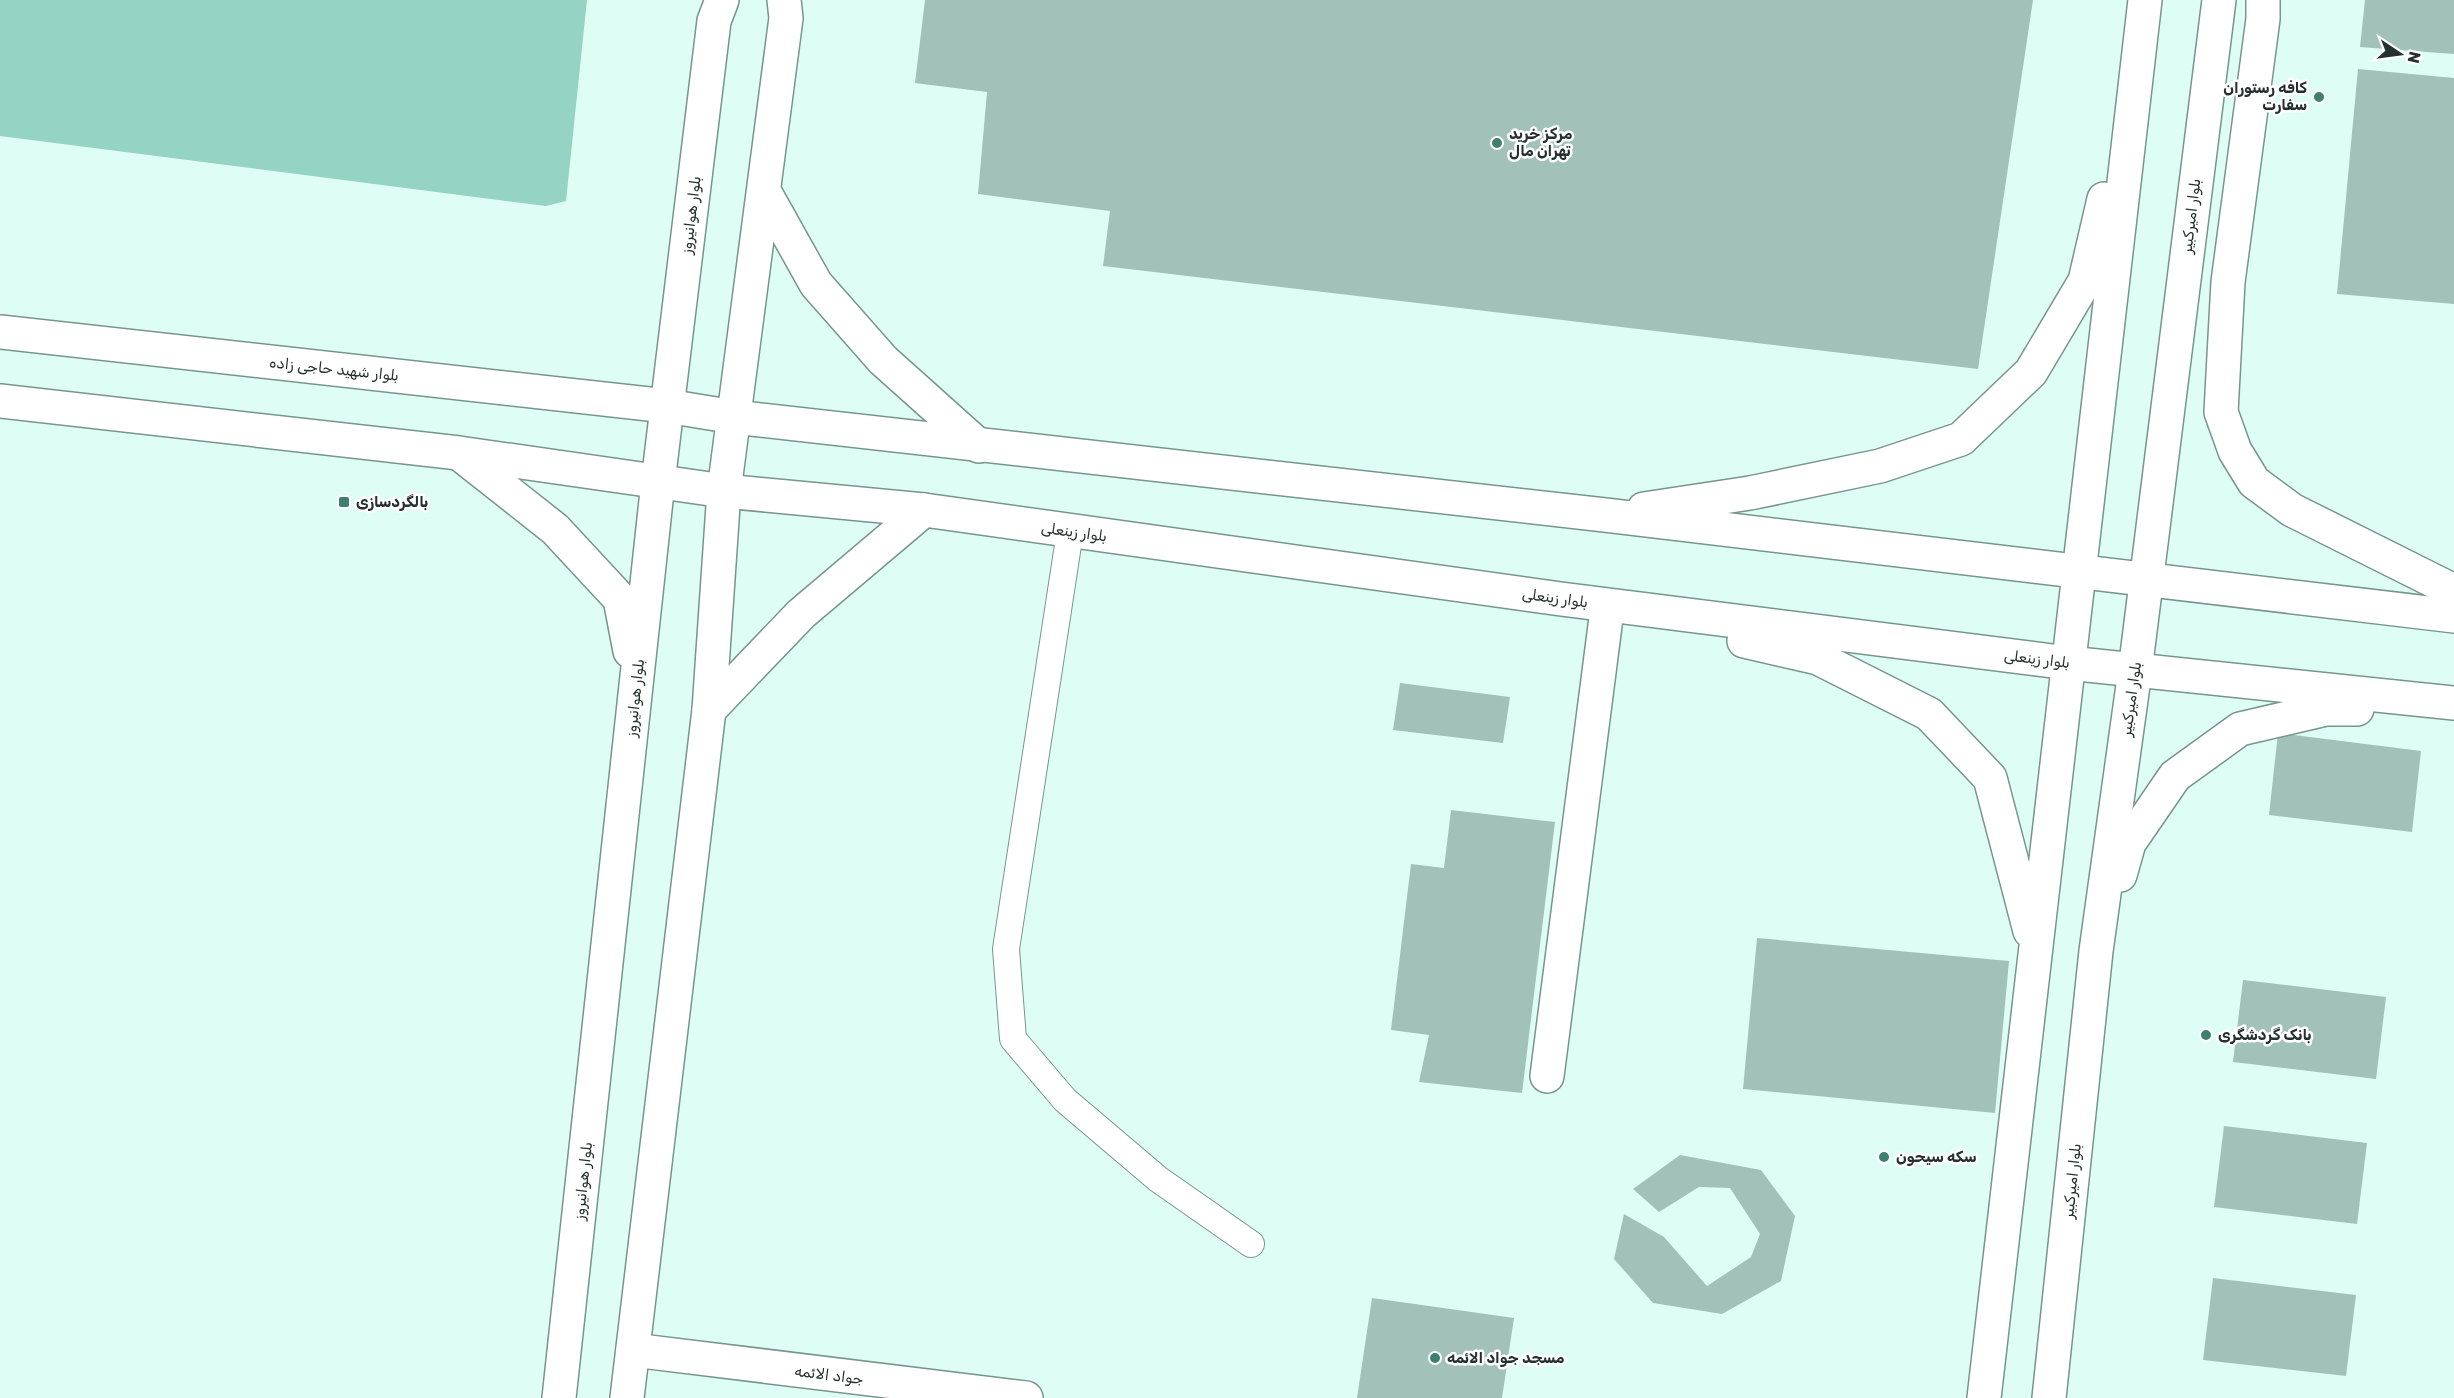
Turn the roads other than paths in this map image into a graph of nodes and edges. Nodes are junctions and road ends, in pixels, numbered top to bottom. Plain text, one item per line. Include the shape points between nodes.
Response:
1 (722, 0) edge
2 (784, 0) edge
3 (2145, 0) edge
4 (2218, 0) edge
5 (2263, 0) edge
6 (2138, 57) junction
7 (764, 190) junction
8 (0, 332) edge
9 (0, 401) edge
10 (667, 406) junction
11 (734, 417) junction
12 (980, 446) junction
13 (459, 453) junction
14 (658, 482) junction
15 (724, 491) junction
16 (924, 510) junction
17 (1605, 515) junction
18 (1070, 532) junction
19 (2079, 572) junction
20 (2145, 580) junction
21 (2454, 591) edge
22 (1561, 599) junction
23 (1607, 610) junction
24 (2454, 616) edge
25 (2068, 663) junction
26 (2135, 671) junction
27 (637, 684) junction
28 (2454, 703) edge
29 (2454, 708) edge
30 (709, 710) junction
31 (2035, 948) junction
32 (2096, 951) junction
33 (1547, 1076) dead end
34 (1251, 1244) dead end
35 (633, 1350) junction
36 (899, 1391) edge
37 (559, 1398) edge
38 (627, 1398) edge
39 (1026, 1398) edge
40 (1984, 1398) edge
41 (2049, 1398) edge

1 - 10 main road, بلوار هوانیروز via 714,21
2 - 7 main road via 786,18
3 - 6 main road
4 - 20 main road, بلوار امیرکبیر
5 - 21 main road via 2228,282 2222,412 2235,451 2254,482 2292,510
6 - 17 main road via 2085,281 2031,372 1960,439 1880,466 1750,493
6 - 19 main road
7 - 11 main road
7 - 12 main road via 816,284 883,360
8 - 10 main road, بلوار شهید حاجی زاده
9 - 13 main road
10 - 11 main road
10 - 14 main road, بلوار هوانیروز
11 - 12 main road
11 - 15 main road
12 - 17 main road
13 - 14 main road
13 - 27 main road via 555,529 620,599
14 - 15 main road, بلوار زینعلی
14 - 27 main road, بلوار هوانیروز
15 - 16 main road, بلوار زینعلی
15 - 30 main road
16 - 18 main road, بلوار زینعلی
16 - 30 main road via 801,614
17 - 19 main road
18 - 22 main road, بلوار زینعلی
18 - 34 lane via 1006,949 1013,1039 1065,1100 1158,1179
19 - 20 main road
19 - 25 main road
20 - 24 main road
20 - 26 main road, بلوار امیرکبیر
22 - 23 main road
22 - 25 main road, بلوار زینعلی
23 - 31 main road via 1818,658 1929,714 1990,778
23 - 33 main road
25 - 26 main road, بلوار زینعلی
25 - 31 main road
26 - 28 main road, بلوار زینعلی
26 - 32 main road, بلوار امیرکبیر
27 - 37 main road, بلوار هوانیروز
29 - 32 main road via 2326,709 2240,729 2175,776 2129,843
30 - 35 main road
31 - 40 main road
32 - 41 main road, بلوار امیرکبیر
35 - 36 main road, جواد الائمه
35 - 38 main road
36 - 39 main road, جواد الائمه

